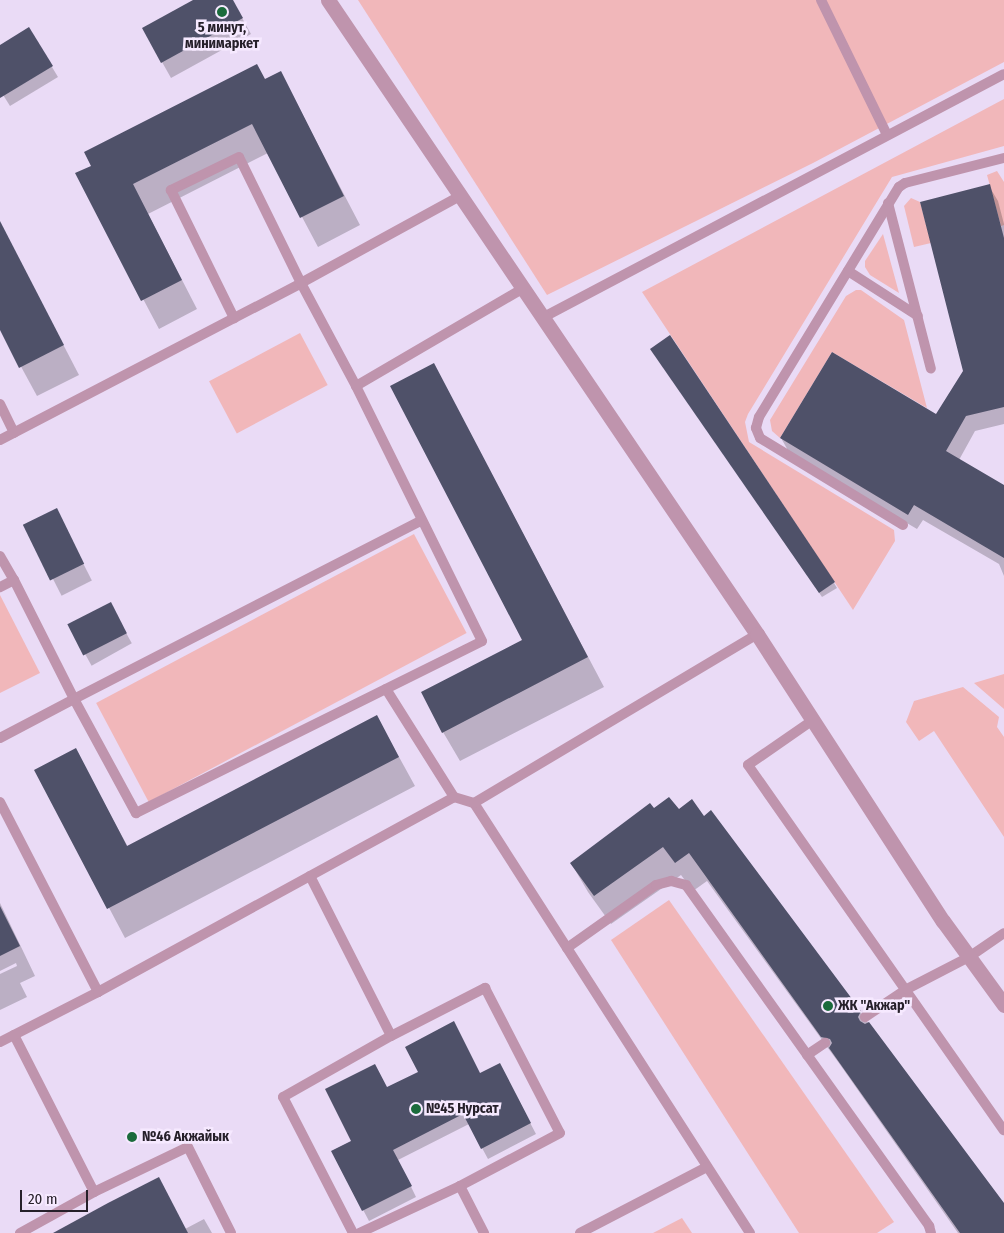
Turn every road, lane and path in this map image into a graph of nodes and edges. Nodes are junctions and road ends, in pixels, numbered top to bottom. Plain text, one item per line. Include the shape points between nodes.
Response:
1 (328, 0) edge
2 (824, 1) edge
3 (1004, 74) edge
4 (887, 135) junction
5 (1004, 158) edge
6 (462, 195) junction
7 (888, 203) junction
8 (848, 271) junction
9 (301, 283) junction
10 (522, 289) junction
11 (918, 316) junction
12 (234, 318) junction
13 (542, 318) junction
14 (931, 369) dead end
15 (356, 386) junction
16 (0, 404) edge
17 (14, 433) junction
18 (0, 440) edge
19 (421, 521) junction
20 (903, 525) dead end
21 (0, 556) edge
22 (14, 580) junction
23 (0, 587) edge
24 (757, 634) junction
25 (386, 689) junction
26 (74, 699) junction
27 (813, 720) junction
28 (0, 738) edge
29 (454, 798) junction
30 (0, 802) edge
31 (474, 803) junction
32 (310, 876) junction
33 (1004, 933) edge
34 (567, 948) junction
35 (969, 957) junction
36 (907, 989) junction
37 (98, 992) junction
38 (1004, 1005) edge
39 (866, 1017) dead end
40 (14, 1035) junction
41 (391, 1036) junction
42 (0, 1042) edge
43 (825, 1043) dead end
44 (807, 1055) junction
45 (1004, 1130) edge
46 (707, 1167) junction
47 (460, 1186) junction
48 (94, 1192) junction
49 (20, 1233) edge
50 (231, 1233) edge
51 (353, 1233) edge
52 (359, 1233) edge
53 (484, 1233) edge
54 (580, 1233) edge
55 (750, 1233) edge
56 (931, 1233) edge

1 - 6 street
2 - 4 lane
3 - 4 lane
4 - 13 lane
5 - 7 lane via 905,183
6 - 9 lane
6 - 10 street
7 - 8 lane
7 - 11 lane
8 - 11 lane
8 - 20 lane via 759,417 756,428 760,438
9 - 12 lane
9 - 12 lane via 239,157 171,190
9 - 15 lane
10 - 13 street
10 - 15 lane
11 - 14 lane
12 - 17 lane
13 - 24 street
15 - 19 lane
16 - 17 lane
17 - 18 lane
19 - 25 lane via 482,641
19 - 26 lane
21 - 22 lane
22 - 23 lane
22 - 26 lane
24 - 27 street
24 - 31 lane
25 - 26 lane via 136,813
25 - 29 lane
26 - 28 lane
27 - 35 street
27 - 36 lane via 748,765
29 - 31 lane
29 - 32 lane
30 - 37 lane
31 - 34 lane
32 - 37 lane
32 - 41 lane
33 - 35 lane
34 - 44 lane via 656,885 671,881 686,885
34 - 46 lane
35 - 36 lane
35 - 38 street
36 - 39 lane
36 - 45 lane
37 - 40 lane
40 - 42 lane
40 - 48 lane
41 - 47 lane via 485,988 560,1133
41 - 51 lane via 283,1097
43 - 44 lane
44 - 56 lane via 930,1226
46 - 54 lane
46 - 55 lane
47 - 52 lane
47 - 53 lane
48 - 49 lane
48 - 50 lane via 188,1146

